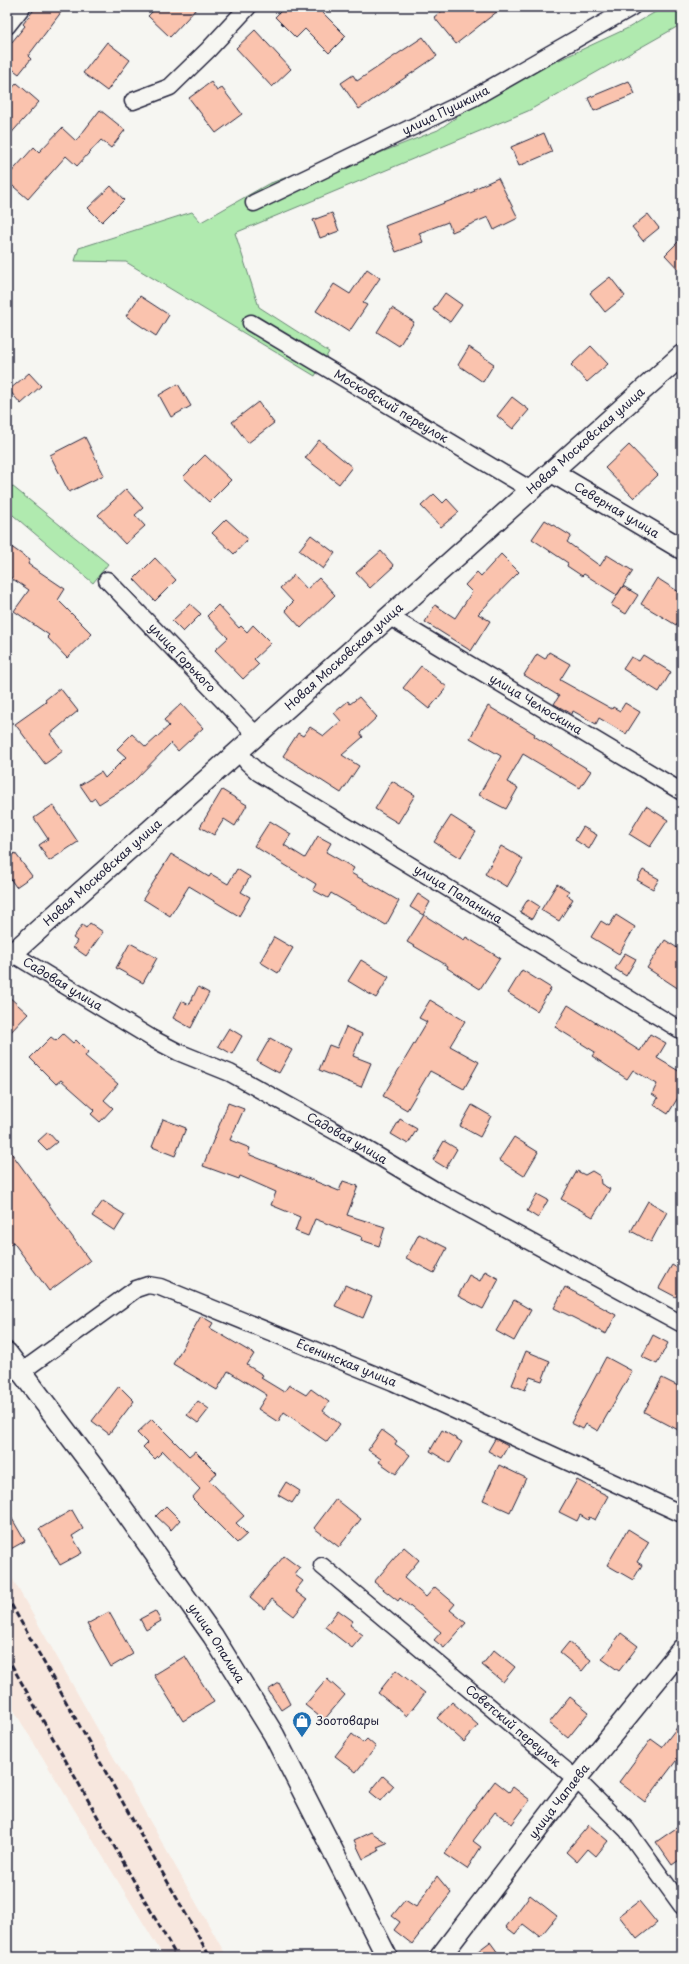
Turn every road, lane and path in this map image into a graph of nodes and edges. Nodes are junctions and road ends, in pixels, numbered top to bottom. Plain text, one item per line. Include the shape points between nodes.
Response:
1 (22, 7) edge
2 (248, 7) edge
3 (629, 8) edge
4 (7, 26) edge
5 (133, 101) dead end
6 (254, 203) dead end
7 (251, 323) dead end
8 (682, 355) edge
9 (552, 472) junction
10 (531, 490) junction
11 (682, 549) edge
12 (107, 580) dead end
13 (390, 617) junction
14 (257, 736) junction
15 (239, 751) junction
16 (682, 792) edge
17 (10, 956) edge
18 (682, 1031) edge
19 (682, 1324) edge
20 (7, 1353) edge
21 (21, 1372) junction
22 (682, 1514) edge
23 (322, 1566) dead end
24 (682, 1649) edge
25 (576, 1779) junction
26 (682, 1906) edge
27 (387, 1957) edge
28 (440, 1957) edge

1 - 4 street
2 - 5 street via 170,86
3 - 6 street, улица Пушкина via 473,98
7 - 10 street, Московский переулок
8 - 9 street, Новая Московская улица
9 - 10 street, Новая Московская улица
9 - 11 street, Северная улица
10 - 13 street, Новая Московская улица
12 - 14 street, улица Горького
13 - 14 street, Новая Московская улица
13 - 16 street, улица Челюскина
14 - 15 street, Новая Московская улица
15 - 17 street, Новая Московская улица
15 - 18 street, улица Папанина via 259,773
17 - 19 street, Садовая улица via 152,1039 230,1073 356,1142 440,1193
20 - 21 street, улица Опалиха
21 - 22 street, Есенинская улица via 136,1288 148,1285 393,1382
21 - 27 street, улица Опалиха via 97,1472 213,1636 274,1735
23 - 25 street, Советский переулок
24 - 25 street, улица Чапаева
25 - 26 street, Советский переулок via 627,1830
25 - 28 street, улица Чапаева

